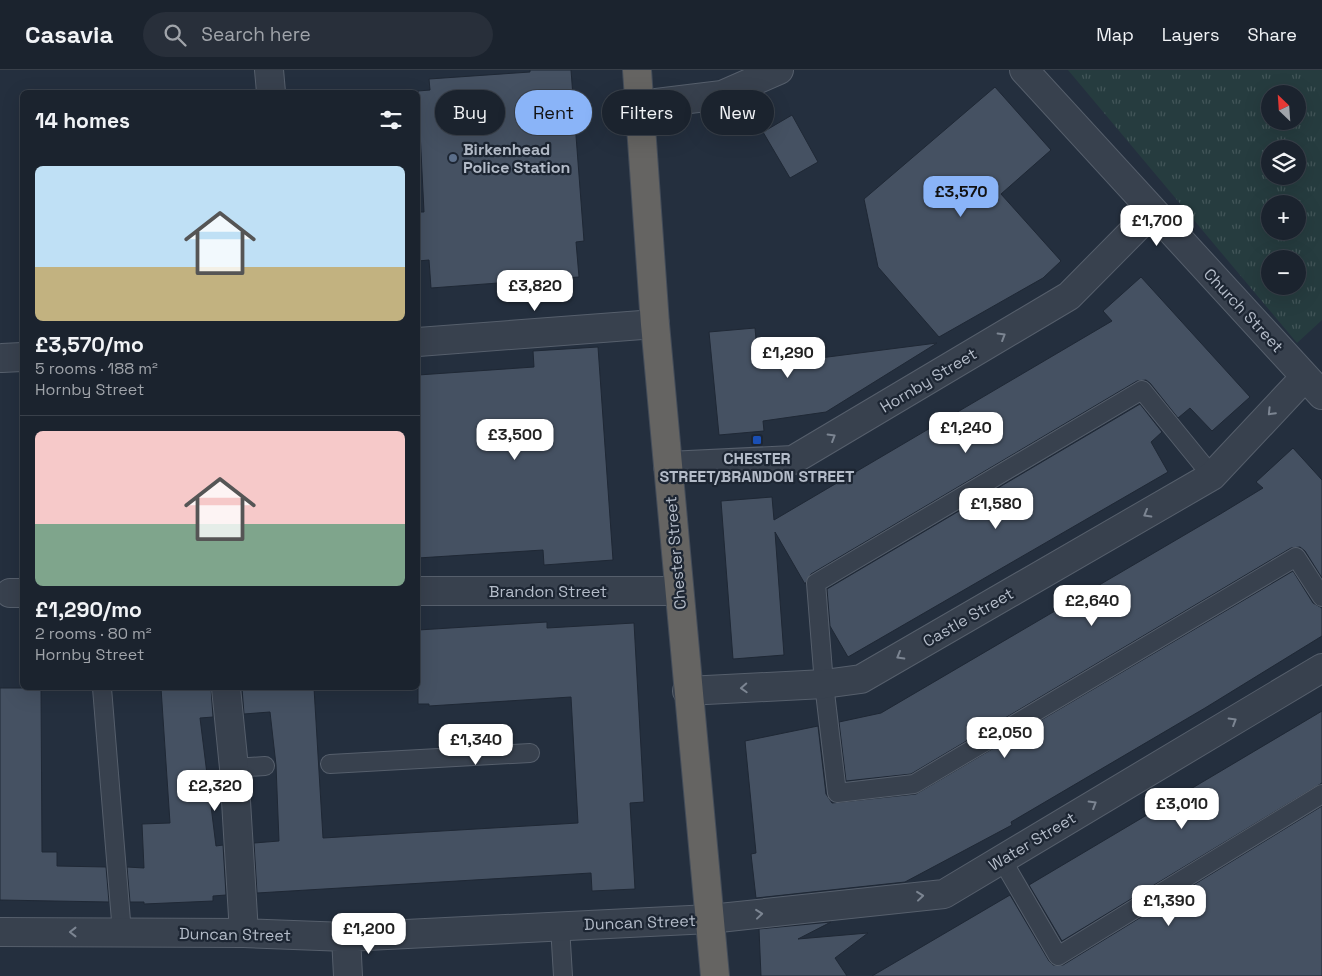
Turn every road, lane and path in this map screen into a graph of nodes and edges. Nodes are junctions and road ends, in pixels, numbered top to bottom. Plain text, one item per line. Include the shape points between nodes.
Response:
1 (269, 70) edge
2 (637, 70) edge
3 (779, 70) edge
4 (1024, 70) edge
5 (271, 90) edge
6 (639, 90) edge
7 (691, 99) edge
8 (642, 135) edge
9 (1153, 211) junction
10 (655, 324) junction
11 (420, 342) edge
12 (1314, 386) edge
13 (668, 466) junction
14 (1212, 476) junction
15 (420, 591) edge
16 (678, 591) junction
17 (1322, 597) edge
18 (1322, 668) edge
19 (824, 684) junction
20 (102, 690) edge
21 (226, 690) edge
22 (687, 692) junction
23 (530, 753) dead end
24 (330, 764) dead end
25 (265, 766) dead end
26 (234, 768) junction
27 (1322, 794) edge
28 (1001, 858) junction
29 (710, 919) junction
30 (560, 926) junction
31 (0, 932) edge
32 (122, 933) junction
33 (244, 933) junction
34 (346, 937) junction
35 (348, 976) edge
36 (563, 976) edge
37 (715, 976) edge

1 - 5 street
2 - 6 highway, Chester Street
3 - 7 street via 722,95
4 - 9 street, Church Street
8 - 10 highway, Chester Street
9 - 12 street, Church Street
13 -> 9 street, Hornby Street via 793,460 1069,296
10 - 11 street
10 - 13 highway, Chester Street
12 -> 14 street, Castle Street
13 - 16 highway, Chester Street
14 -> 19 street, Castle Street via 861,679
14 - 19 lane via 1142,390 816,583
15 - 16 street, Brandon Street
16 - 22 highway, Chester Street
17 - 19 lane via 1296,557 914,784 837,794
28 -> 18 street, Water Street
19 -> 22 street, Castle Street
20 - 32 lane
21 - 26 street
22 - 29 highway, Chester Street
23 - 24 lane
25 - 26 lane
26 - 33 street
27 - 28 lane via 1058,956
29 -> 28 street, Water Street via 944,894
29 - 30 street, Duncan Street
29 - 37 highway, Chester Street
30 - 34 street, Duncan Street
30 - 36 lane
32 -> 31 street, Duncan Street
32 - 33 street, Duncan Street
33 - 34 street, Duncan Street
34 - 35 street

